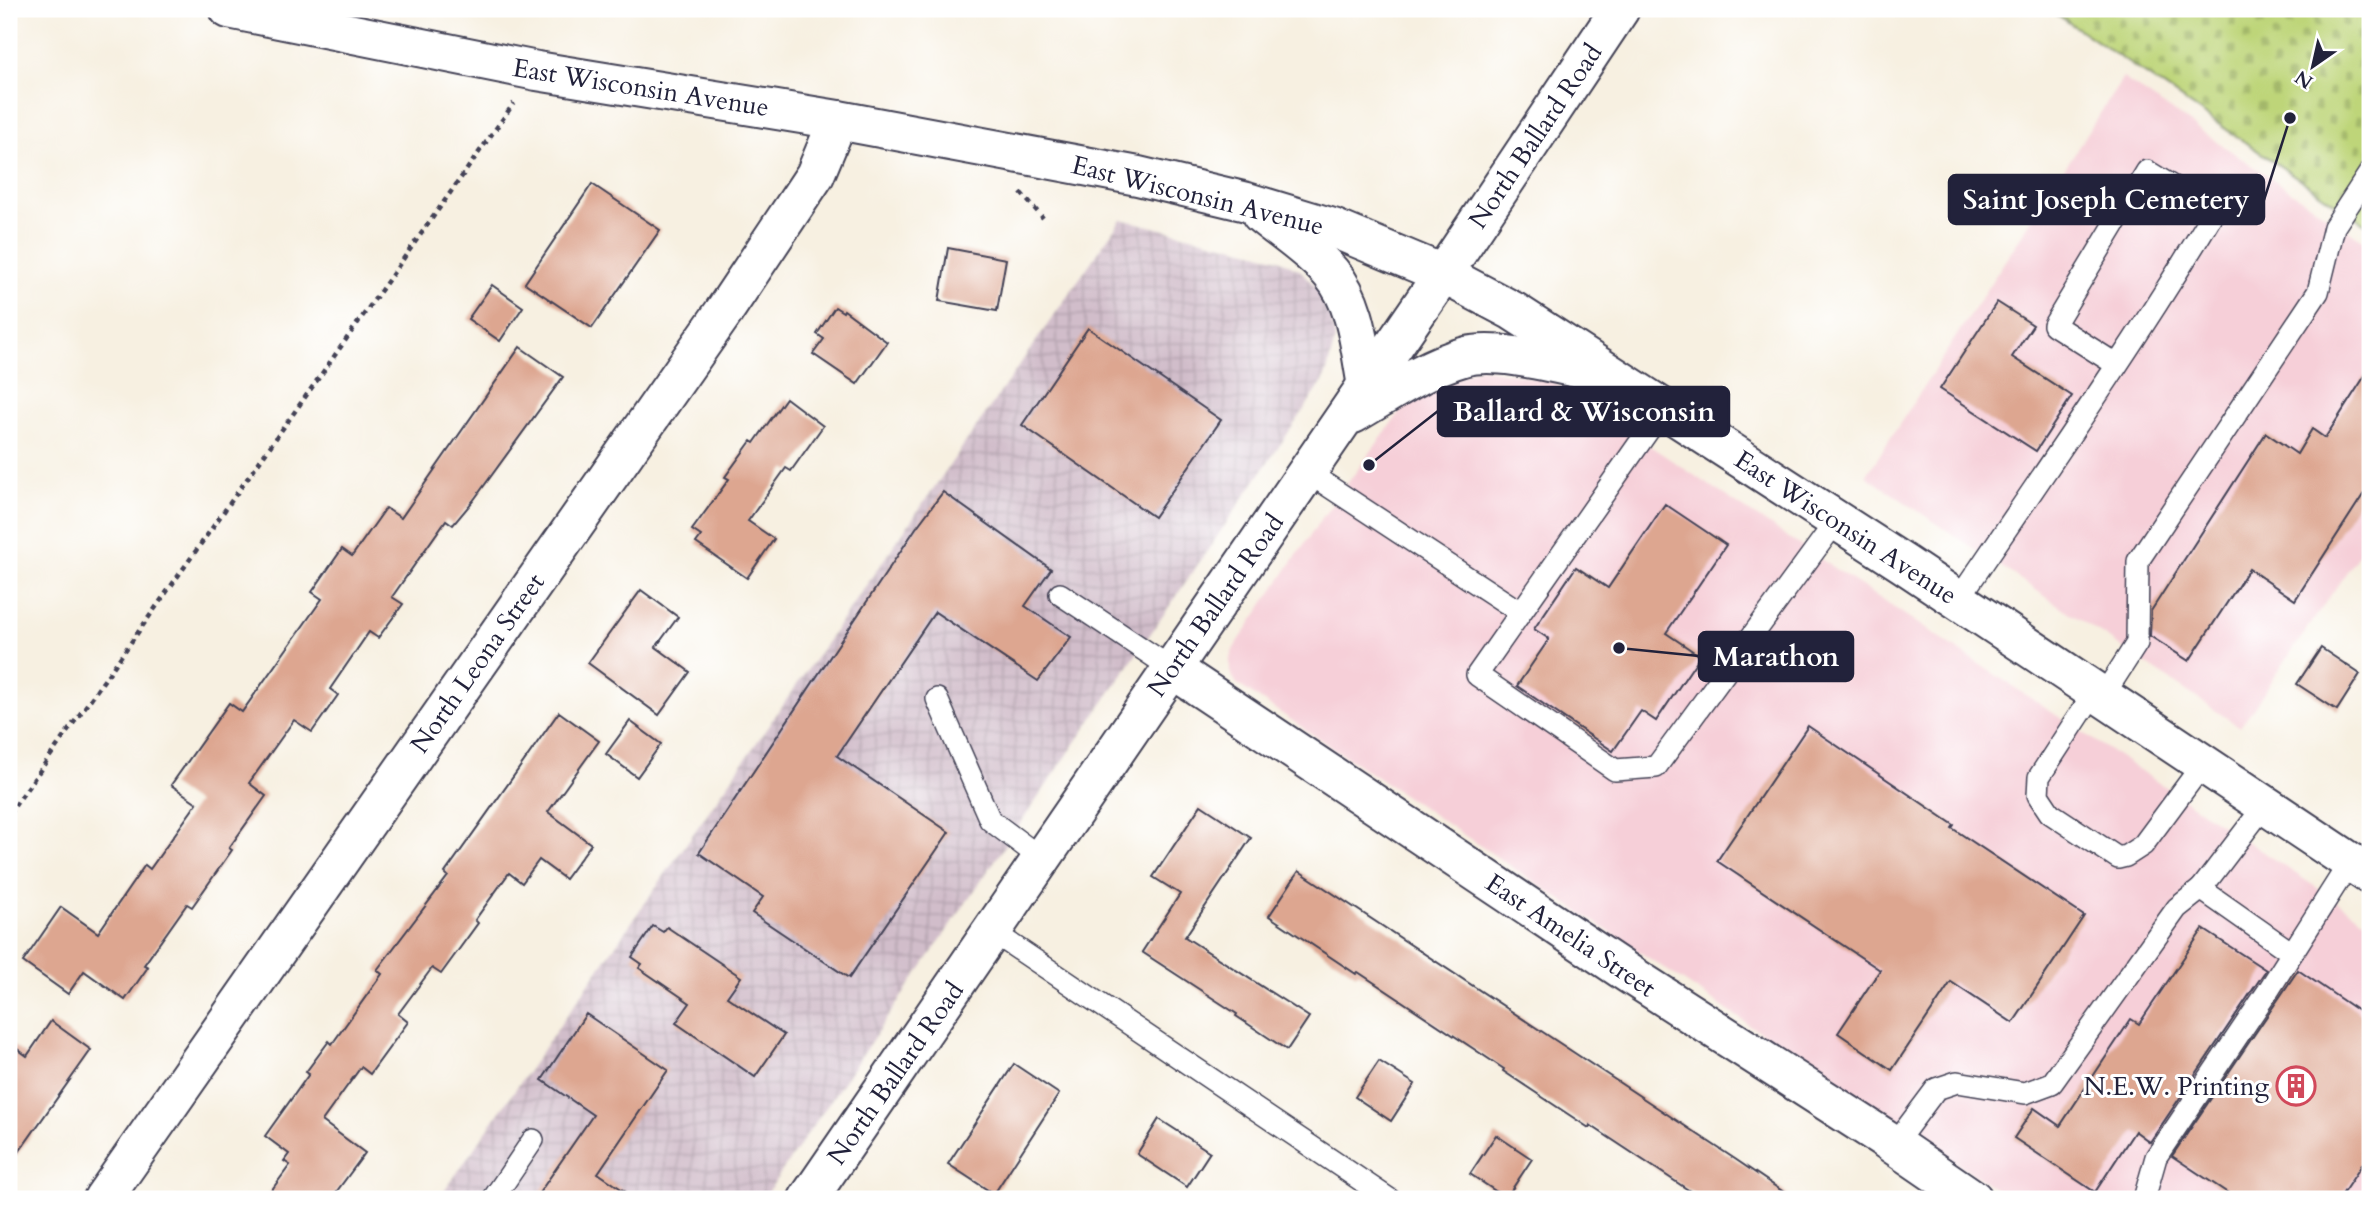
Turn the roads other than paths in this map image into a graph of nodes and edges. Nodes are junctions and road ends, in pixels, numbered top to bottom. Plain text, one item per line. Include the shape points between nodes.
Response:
1 (229, 9) edge
2 (1620, 9) edge
3 (838, 120) junction
4 (2370, 172) edge
5 (1247, 202) junction
6 (1443, 274) junction
7 (2117, 365) junction
8 (1616, 376) junction
9 (1367, 386) junction
10 (1664, 408) junction
11 (1345, 418) junction
12 (1307, 472) junction
13 (1837, 520) junction
14 (1060, 594) dead end
15 (1958, 600) junction
16 (1520, 612) junction
17 (1171, 668) junction
18 (2099, 694) junction
19 (937, 699) dead end
20 (2203, 764) junction
21 (2265, 805) junction
22 (1042, 859) junction
23 (2360, 869) edge
24 (2201, 890) junction
25 (993, 932) junction
26 (2292, 953) junction
27 (533, 1140) dead end
28 (1894, 1145) junction
29 (820, 1195) edge
30 (103, 1199) edge
31 (493, 1199) edge
32 (1388, 1199) edge
33 (1973, 1199) edge
34 (2144, 1199) edge

1 - 3 main road, East Wisconsin Avenue via 537,71
2 - 6 main road, North Ballard Road
3 - 5 main road, East Wisconsin Avenue via 1138,176
3 - 30 main road, North Leona Street via 815,175 731,301
4 - 18 lane via 2334,227 2318,292 2138,561 2137,643
5 - 6 main road, East Wisconsin Avenue via 1333,228
5 - 9 main road via 1332,274 1354,317
6 - 8 main road, East Wisconsin Avenue via 1513,311
6 - 9 main road, North Ballard Road
7 - 7 lane via 2214,212 2147,171 2054,326
7 - 15 lane
8 - 10 main road, East Wisconsin Avenue
8 - 11 main road via 1519,357 1464,356
9 - 11 main road, North Ballard Road
10 - 13 main road, East Wisconsin Avenue
10 - 16 lane
11 - 12 main road, North Ballard Road
12 - 16 lane
12 - 17 main road, North Ballard Road
13 - 15 main road, East Wisconsin Avenue
13 - 16 lane via 1656,767 1615,770 1476,675
14 - 17 lane
15 - 18 main road, East Wisconsin Avenue
17 - 22 main road, North Ballard Road
17 - 28 main road, East Amelia Street
18 - 20 main road, East Wisconsin Avenue
18 - 20 lane via 2039,777 2038,795 2050,813 2118,858 2126,856 2143,845
19 - 22 lane via 990,820
20 - 21 main road, East Wisconsin Avenue
21 - 23 main road, East Wisconsin Avenue
21 - 24 lane
22 - 25 main road, North Ballard Road
23 - 26 lane
24 - 26 lane
24 - 28 lane via 2177,908 2052,1083 2025,1093 1957,1082 1936,1090
25 - 29 main road, North Ballard Road
25 - 32 lane
26 - 34 lane via 2156,1157
27 - 31 lane
28 - 33 main road, East Amelia Street

